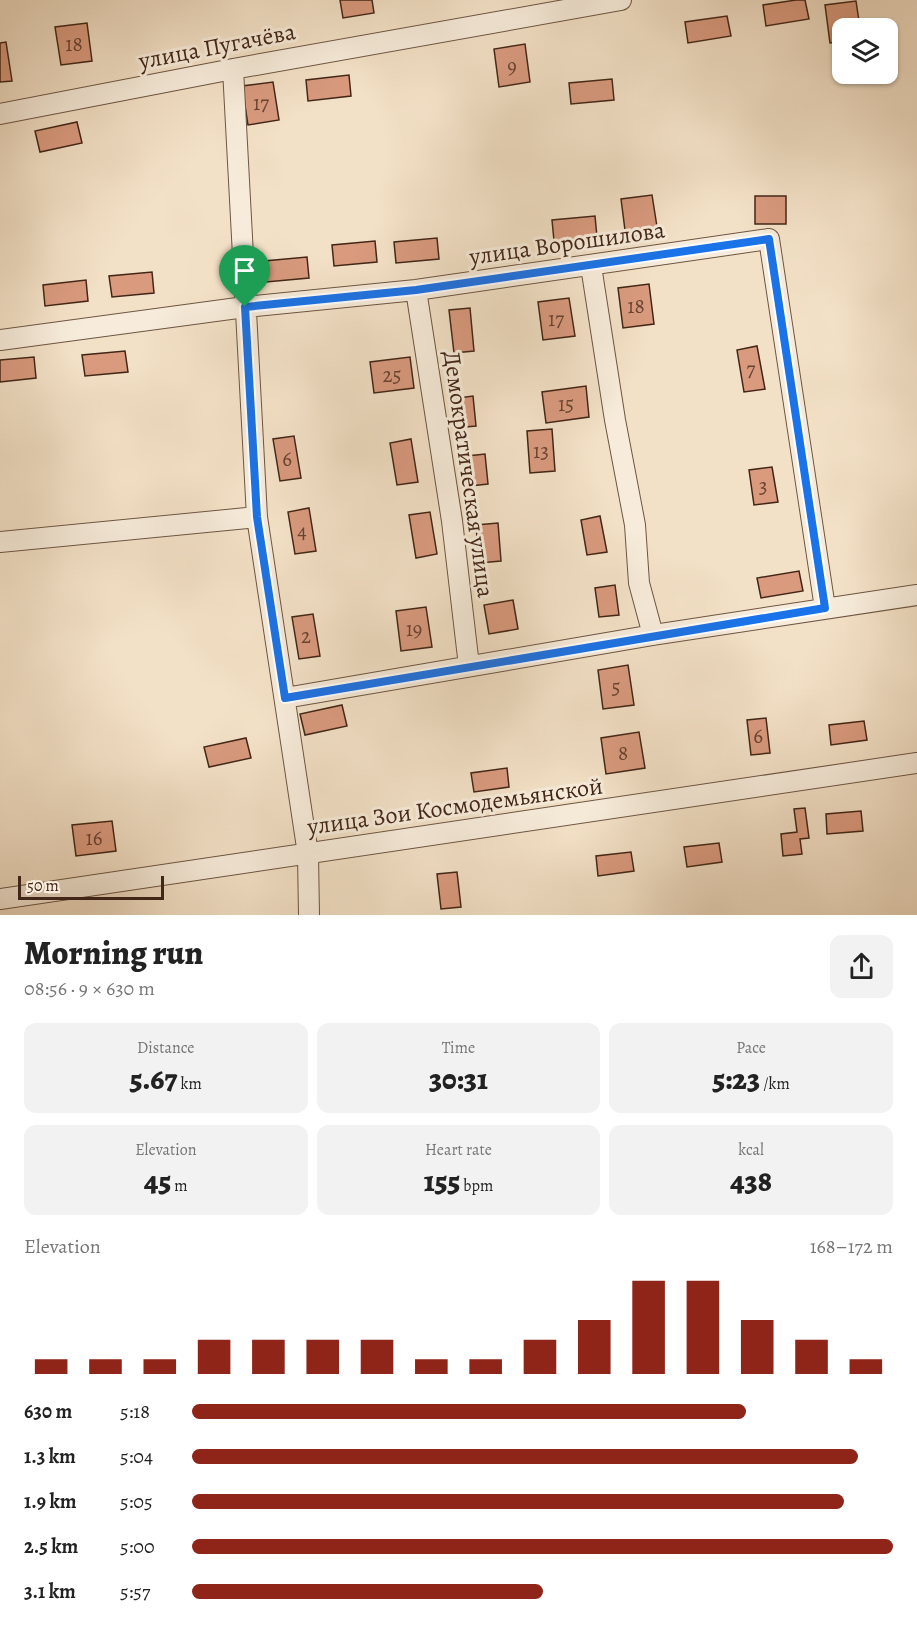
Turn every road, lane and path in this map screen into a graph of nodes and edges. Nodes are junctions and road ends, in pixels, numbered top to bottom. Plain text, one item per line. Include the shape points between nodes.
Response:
1 (621, 0) edge
2 (233, 69) junction
3 (0, 114) edge
4 (591, 266) junction
5 (416, 290) junction
6 (245, 307) junction
7 (0, 340) edge
8 (257, 517) junction
9 (0, 542) edge
10 (917, 596) edge
11 (825, 608) junction
12 (653, 635) junction
13 (469, 666) junction
14 (285, 698) junction
15 (917, 763) edge
16 (308, 854) junction
17 (0, 899) edge
18 (309, 915) edge

1 - 2 street, улица Пугачёва
2 - 3 street, улица Пугачёва
2 - 6 street
4 - 5 street, улица Ворошилова
4 - 11 street, улица Ворошилова via 769,239
4 - 12 street via 635,525 639,584
5 - 6 street, улица Ворошилова
5 - 13 street, Демократическая улица via 452,521
6 - 7 street, улица Ворошилова
6 - 8 street
8 - 9 street
8 - 14 street
10 - 11 street
11 - 12 street
12 - 13 street
13 - 14 street
14 - 16 street
15 - 16 street, улица Зои Космодемьянской
16 - 17 street, улица Зои Космодемьянской
16 - 18 street

